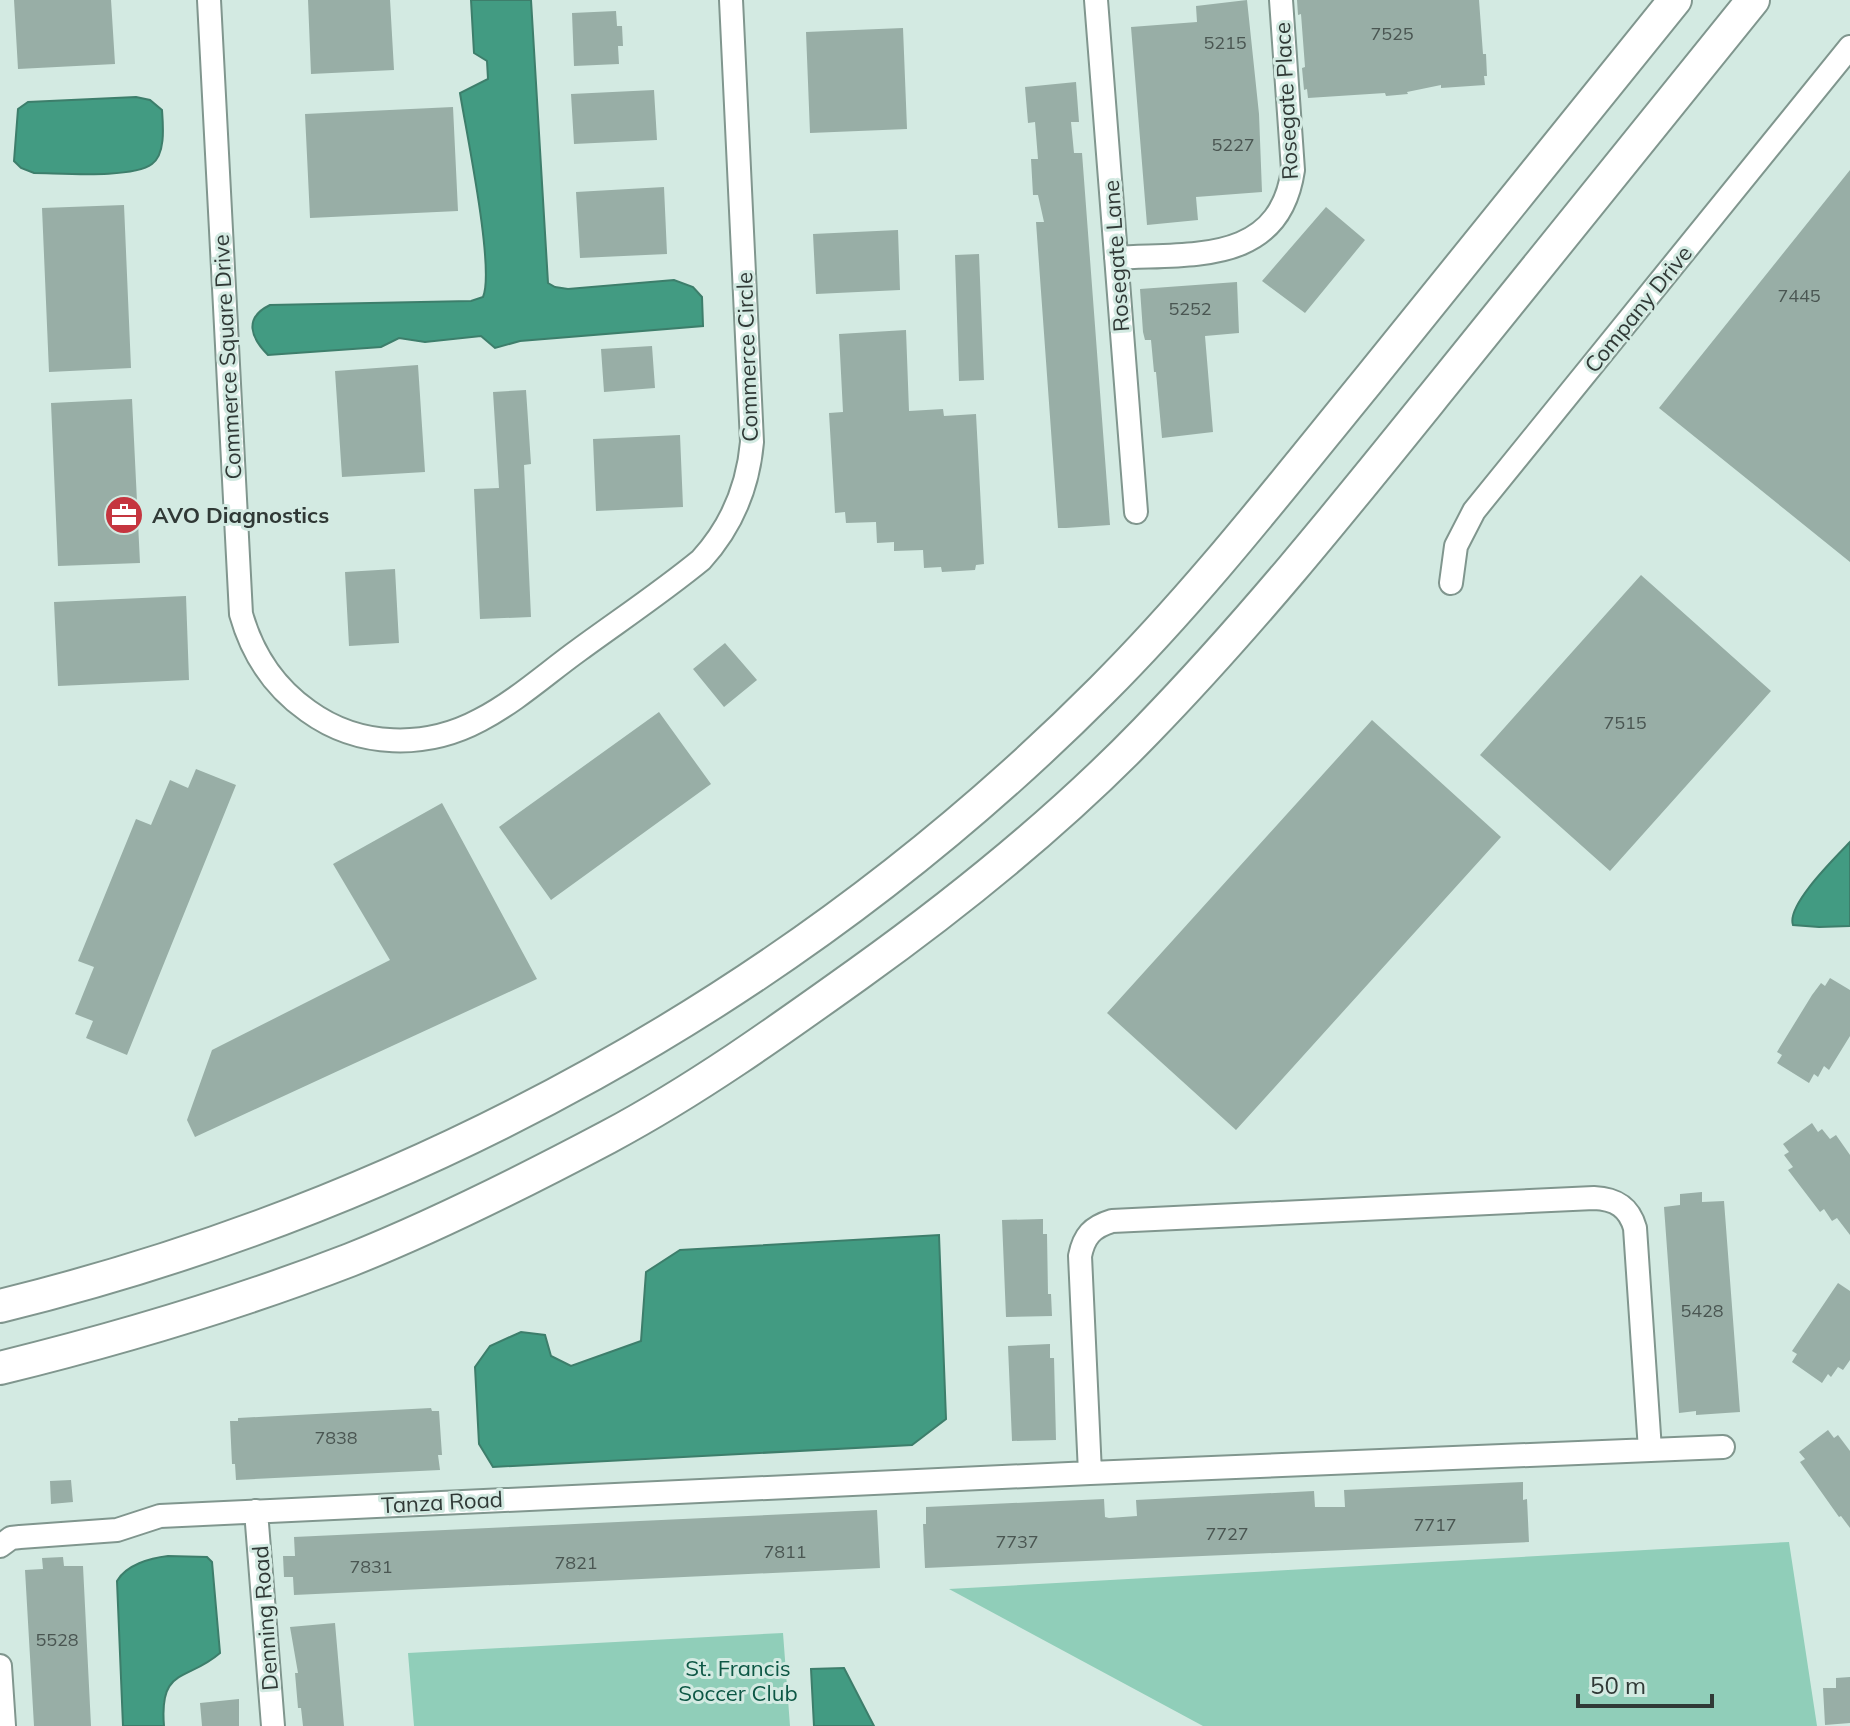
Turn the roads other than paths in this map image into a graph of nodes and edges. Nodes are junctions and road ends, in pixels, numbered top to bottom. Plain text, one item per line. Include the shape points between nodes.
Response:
1 (209, 0) edge
2 (731, 0) edge
3 (1096, 0) edge
4 (1281, 0) edge
5 (1675, 0) edge
6 (1753, 0) edge
7 (1850, 47) edge
8 (1116, 258) junction
9 (1136, 512) dead end
10 (1451, 583) dead end
11 (424, 739) joint
12 (0, 1306) edge
13 (0, 1368) edge
14 (1723, 1447) dead end
15 (1650, 1450) junction
16 (1090, 1473) junction
17 (256, 1511) junction
18 (0, 1546) edge
19 (0, 1666) edge
20 (4, 1726) edge
21 (273, 1726) edge

1 - 11 street, Commerce Square Drive via 236,562 245,627 267,671 318,718 363,737
2 - 11 street, Commerce Circle via 752,442 739,503 722,535 688,571 487,717
3 - 8 street, Rosegate Lane
4 - 8 street, Rosegate Place via 1293,170 1280,214 1261,234 1234,247
5 - 12 highway via 1255,520 1177,609 1015,773 910,861 724,996 461,1144 334,1200 193,1252
6 - 13 highway via 1306,555 1236,634 1048,826 943,913 754,1049 611,1135 486,1198 353,1259 211,1309
7 - 10 street, Company Drive via 1474,511 1456,546
8 - 9 street, Rosegate Lane
14 - 15 street, Tanza Road
15 - 16 street, Tanza Road
15 - 16 street via 1635,1228 1621,1205 1607,1199 1578,1199 1099,1225 1088,1233 1080,1256
16 - 17 street, Tanza Road
17 - 18 street, Tanza Road via 160,1516 117,1530 11,1538
17 - 21 street, Denning Road
19 - 20 street

